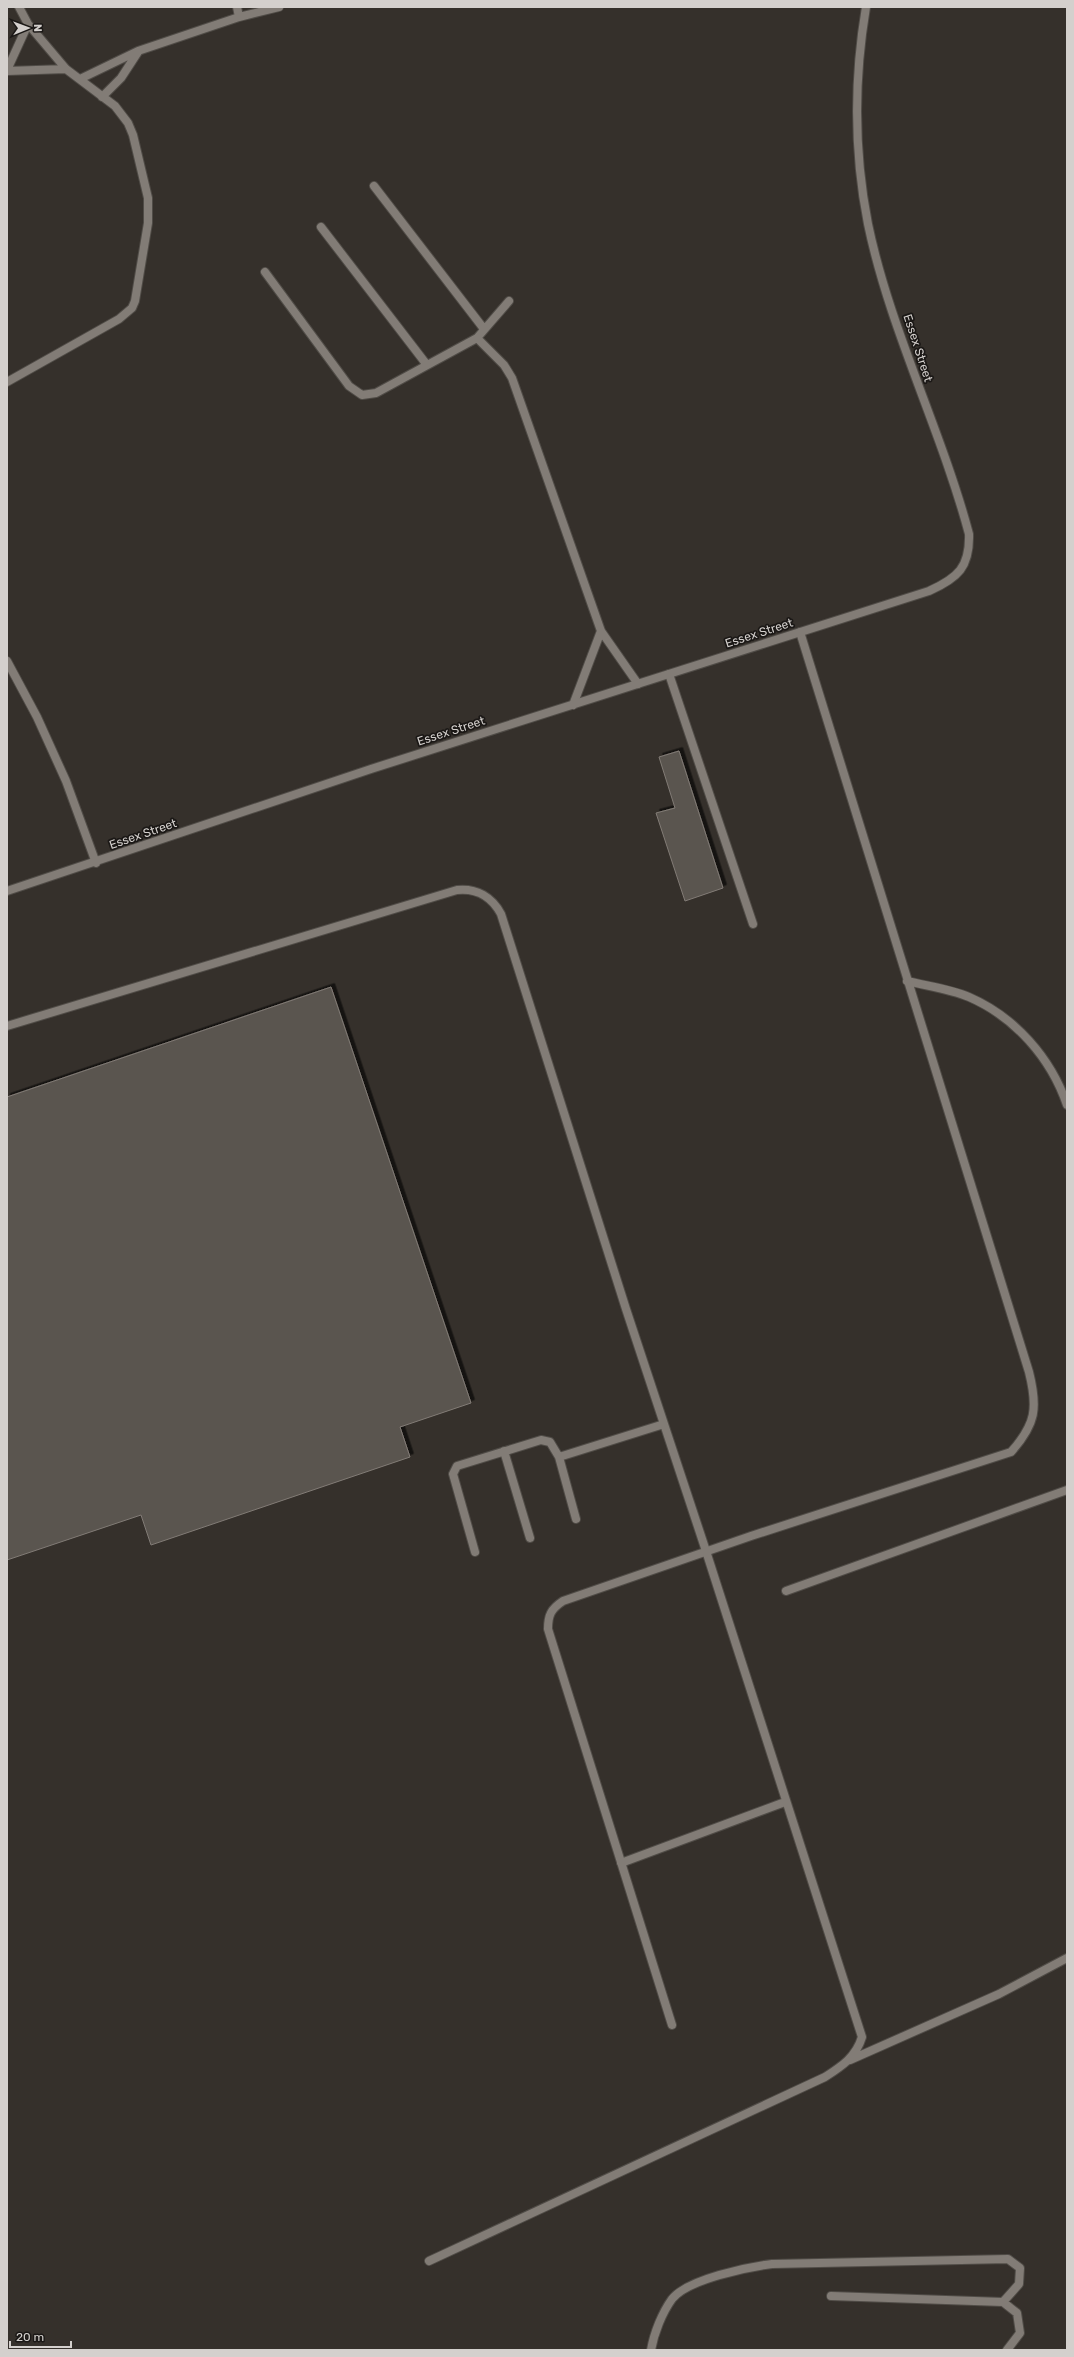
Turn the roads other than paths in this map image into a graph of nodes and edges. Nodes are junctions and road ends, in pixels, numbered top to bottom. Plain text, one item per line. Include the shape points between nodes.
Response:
1 (19, 7) edge
2 (237, 7) edge
3 (279, 7) edge
4 (866, 7) edge
5 (239, 17) junction
6 (28, 24) junction
7 (138, 51) junction
8 (66, 69) junction
9 (7, 70) edge
10 (80, 79) junction
11 (102, 97) junction
12 (374, 186) dead end
13 (321, 228) dead end
14 (265, 272) dead end
15 (508, 301) dead end
16 (484, 330) junction
17 (477, 338) junction
18 (427, 365) junction
19 (7, 382) edge
20 (601, 631) junction
21 (800, 632) junction
22 (7, 661) edge
23 (670, 674) junction
24 (638, 684) junction
25 (573, 704) junction
26 (96, 863) junction
27 (7, 891) edge
28 (754, 924) dead end
29 (907, 980) junction
30 (7, 1026) edge
31 (1067, 1105) edge
32 (664, 1424) junction
33 (504, 1451) junction
34 (558, 1457) junction
35 (1067, 1490) edge
36 (576, 1519) dead end
37 (530, 1538) dead end
38 (706, 1551) junction
39 (476, 1552) dead end
40 (786, 1591) dead end
41 (785, 1802) junction
42 (622, 1862) junction
43 (1067, 1958) edge
44 (672, 2025) dead end
45 (848, 2062) junction
46 (429, 2262) dead end
47 (831, 2296) dead end
48 (1003, 2302) junction
49 (651, 2350) edge
50 (1007, 2350) edge

1 - 6 street
2 - 5 street
3 - 5 street
4 - 21 street, Essex Street via 859,76 858,119 859,159 868,223 908,358 961,505 969,534 969,546 964,565 957,575 944,584
5 - 7 street
6 - 8 street
6 - 9 street
7 - 10 street
7 - 11 street via 120,78
8 - 9 street
8 - 10 street
10 - 11 street
11 - 19 street via 115,106 128,123 148,198 148,223 135,301 127,313
12 - 16 street
13 - 18 street
14 - 18 street via 349,386 362,395 376,393
15 - 16 street
16 - 17 street
17 - 18 street
17 - 20 street via 504,365 512,378
20 - 24 street
20 - 25 street
21 - 23 street, Essex Street
21 - 29 street
22 - 26 street via 37,717 66,781
23 - 24 street, Essex Street
23 - 28 street
24 - 25 street, Essex Street
25 - 26 street, Essex Street via 371,769
26 - 27 street, Essex Street
29 - 31 street via 968,997 996,1013 1033,1042 1062,1088
29 - 38 street via 1029,1372 1033,1390 1032,1424 1011,1452
30 - 32 street via 458,890 473,890 482,894 496,905 501,914
32 - 34 street
32 - 38 street
33 - 34 street via 547,1440 554,1446
33 - 37 street
33 - 39 street via 457,1466 453,1474
34 - 36 street
35 - 40 street
38 - 41 street
38 - 42 street via 563,1601 553,1608 548,1616 548,1629
41 - 42 street
41 - 45 street via 862,2037
42 - 44 street
43 - 45 street via 999,1994
45 - 46 street via 825,2077
47 - 48 street
48 - 49 street via 1019,2284 1020,2268 1008,2259 772,2264 747,2268 700,2282 673,2298 659,2325
48 - 50 street via 1017,2313 1020,2333

